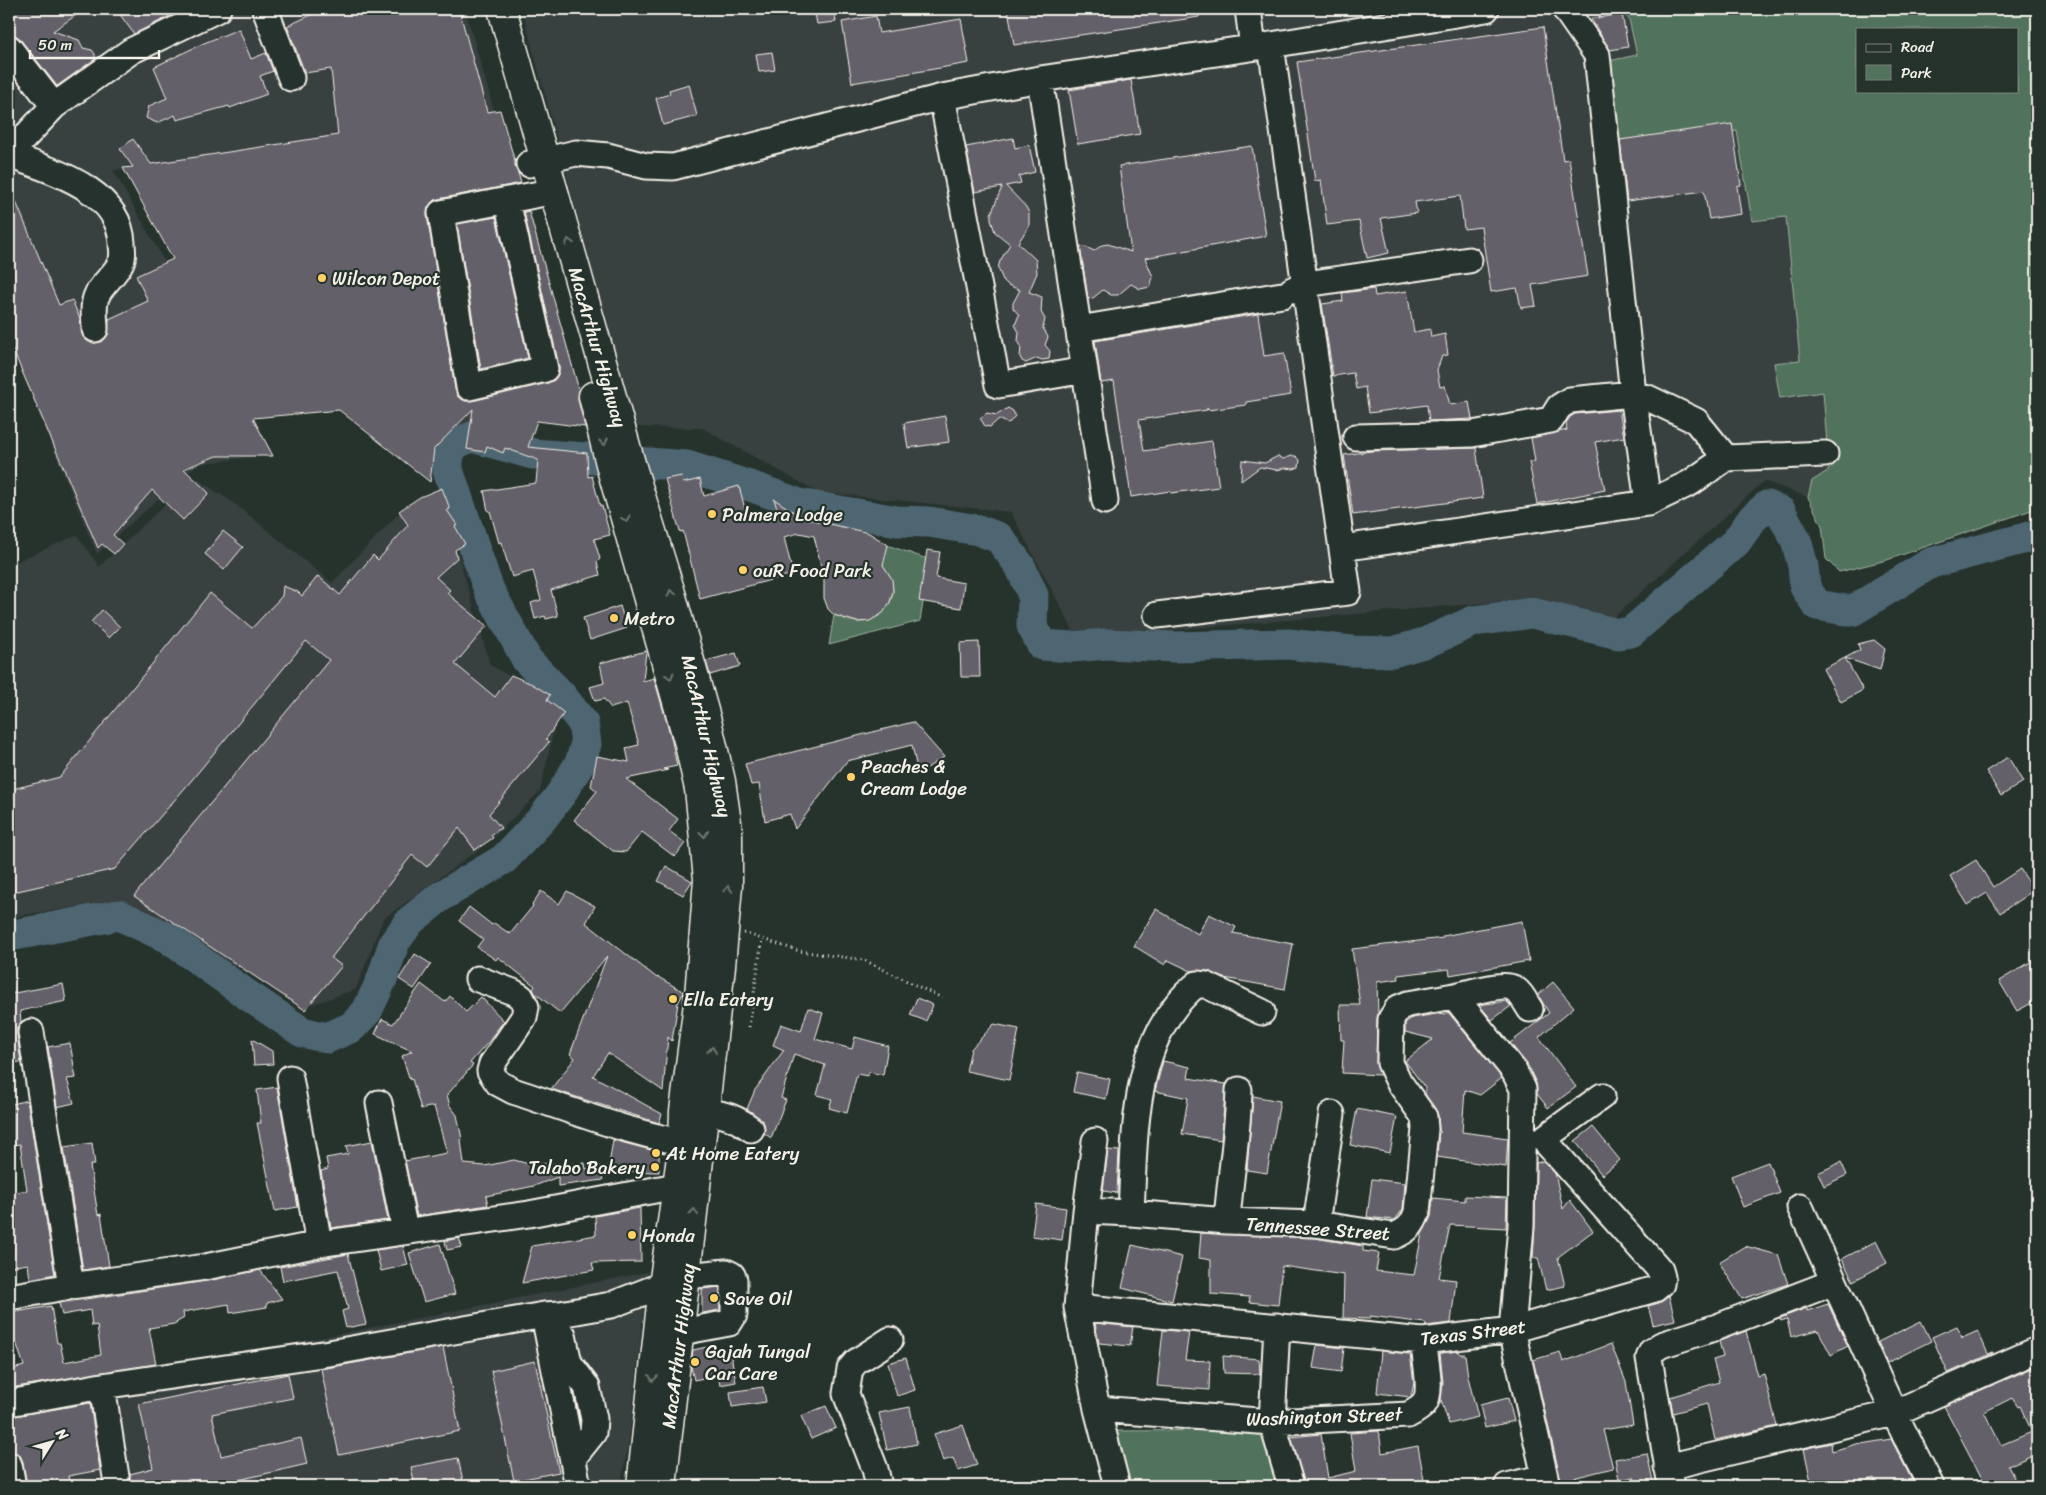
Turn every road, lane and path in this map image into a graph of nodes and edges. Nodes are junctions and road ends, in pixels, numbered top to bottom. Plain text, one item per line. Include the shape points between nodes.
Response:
1 (218, 9) edge
2 (265, 9) edge
3 (486, 9) edge
4 (502, 9) edge
5 (1248, 9) edge
6 (1486, 9) edge
7 (1565, 9) edge
8 (1262, 46) junction
9 (9, 48) edge
10 (291, 78) dead end
11 (1040, 79) junction
12 (942, 97) junction
13 (54, 106) junction
14 (9, 154) edge
15 (538, 162) junction
16 (547, 193) junction
17 (507, 201) junction
18 (1469, 260) dead end
19 (1293, 289) junction
20 (95, 330) dead end
21 (1079, 330) junction
22 (1085, 370) junction
23 (1633, 394) junction
24 (1356, 437) dead end
25 (1825, 454) dead end
26 (1726, 458) junction
27 (1105, 501) dead end
28 (1648, 503) junction
29 (1342, 548) junction
30 (1157, 615) dead end
31 (668, 625) junction
32 (725, 927) junction
33 (762, 939) junction
34 (478, 979) dead end
35 (1454, 996) junction
36 (942, 998) dead end
37 (1530, 1010) dead end
38 (1262, 1012) dead end
39 (749, 1027) dead end
40 (30, 1032) dead end
41 (290, 1078) dead end
42 (1239, 1090) dead end
43 (1602, 1096) dead end
44 (379, 1103) dead end
45 (695, 1111) junction
46 (1332, 1114) dead end
47 (751, 1129) dead end
48 (1532, 1137) junction
49 (1095, 1141) dead end
50 (692, 1144) junction
51 (687, 1186) junction
52 (1800, 1207) dead end
53 (1086, 1212) junction
54 (1131, 1213) junction
55 (1227, 1221) junction
56 (1316, 1224) junction
57 (406, 1231) junction
58 (319, 1244) junction
59 (674, 1281) junction
60 (1834, 1282) junction
61 (71, 1286) junction
62 (9, 1298) edge
63 (1078, 1306) junction
64 (552, 1314) junction
65 (1277, 1326) junction
66 (1512, 1330) junction
67 (669, 1334) junction
68 (890, 1340) dead end
69 (1423, 1341) junction
70 (2037, 1350) edge
71 (102, 1386) junction
72 (9, 1403) edge
73 (1097, 1409) junction
74 (1894, 1413) junction
75 (1272, 1422) junction
76 (9, 1465) edge
77 (116, 1477) dead end
78 (1669, 1477) edge
79 (1546, 1481) edge
80 (13, 1486) edge
81 (578, 1486) edge
82 (641, 1486) edge
83 (662, 1486) edge
84 (879, 1486) edge
85 (1117, 1486) edge
86 (1291, 1486) edge
87 (1507, 1486) edge
88 (1931, 1486) edge

1 - 13 street via 131,52
2 - 10 street
3 - 15 highway, MacArthur Highway
4 - 15 highway, MacArthur Highway
5 - 8 street
6 - 8 street
7 - 23 street via 1597,55
8 - 11 street
8 - 19 street
9 - 13 street
11 - 12 street
11 - 21 street
12 - 15 street via 673,167 646,166 608,156 576,153
12 - 22 street via 998,385
13 - 14 street
14 - 20 street via 88,189 107,207 121,232 123,260 97,295
15 - 16 highway, MacArthur Highway
16 - 17 street
16 - 31 highway, MacArthur Highway
17 - 17 street via 545,369 469,387 441,213
18 - 19 street
19 - 21 street
19 - 29 street
21 - 22 street
22 - 27 street
23 - 24 street via 1570,400 1559,407 1551,420 1472,434
23 - 26 street via 1696,421
23 - 28 street
25 - 26 street
26 - 28 street via 1690,483
28 - 29 street
29 - 30 street via 1348,592
32 -> 31 highway, MacArthur Highway via 728,830 721,782 708,725
31 -> 45 highway, MacArthur Highway via 700,789 708,879
32 - 33 path
45 -> 32 highway, MacArthur Highway
33 - 36 path via 799,951 864,960
33 - 39 path
34 - 50 street via 513,992 526,1007 524,1017 492,1064 490,1071 498,1083 513,1091 633,1130
35 - 37 street, Tennessee Street via 1511,986 1519,992
35 - 48 street via 1520,1081
35 - 56 street, Tennessee Street via 1408,1004 1398,1008 1391,1020 1390,1063 1399,1082 1424,1117 1414,1222 1406,1231 1394,1236
38 - 54 street via 1206,984 1197,984 1172,1010 1153,1043 1139,1102
40 - 61 street
41 - 58 street
42 - 55 street
43 - 48 street
44 - 57 street
45 - 47 street via 721,1113
45 - 50 highway, MacArthur Highway
46 - 56 street
48 - 66 street
48 - 66 street, Texas Street via 1660,1270 1662,1276 1661,1284 1655,1289
49 - 53 street
50 - 51 highway, MacArthur Highway
51 - 57 street via 528,1214
51 - 59 highway, MacArthur Highway
52 - 60 street
53 - 54 street, Tennessee Street
53 - 63 street
54 - 55 street, Tennessee Street
55 - 56 street, Tennessee Street
57 - 58 street
58 - 61 street via 205,1267
59 - 64 street via 611,1305
59 - 67 highway, MacArthur Highway
59 - 67 street via 726,1272 732,1275 734,1315 729,1323
60 - 74 street
60 - 78 street via 1718,1327 1661,1344 1652,1351 1649,1358
61 - 62 street
63 - 65 street, Texas Street
63 - 73 street
64 - 71 street via 329,1353
64 - 81 street via 567,1376
65 - 69 street, Texas Street
65 - 75 street
66 - 69 street, Texas Street
66 - 79 street
67 -> 82 highway, MacArthur Highway
67 - 83 highway, MacArthur Highway
68 - 84 street via 850,1369 846,1394 876,1469
69 - 75 street, Washington Street via 1428,1393 1419,1410 1408,1415
70 - 74 street
71 - 72 street
71 - 77 street
73 - 75 street, Washington Street
73 - 85 street
74 - 78 street
74 - 88 street
75 - 86 street
76 - 80 street
79 - 87 street

